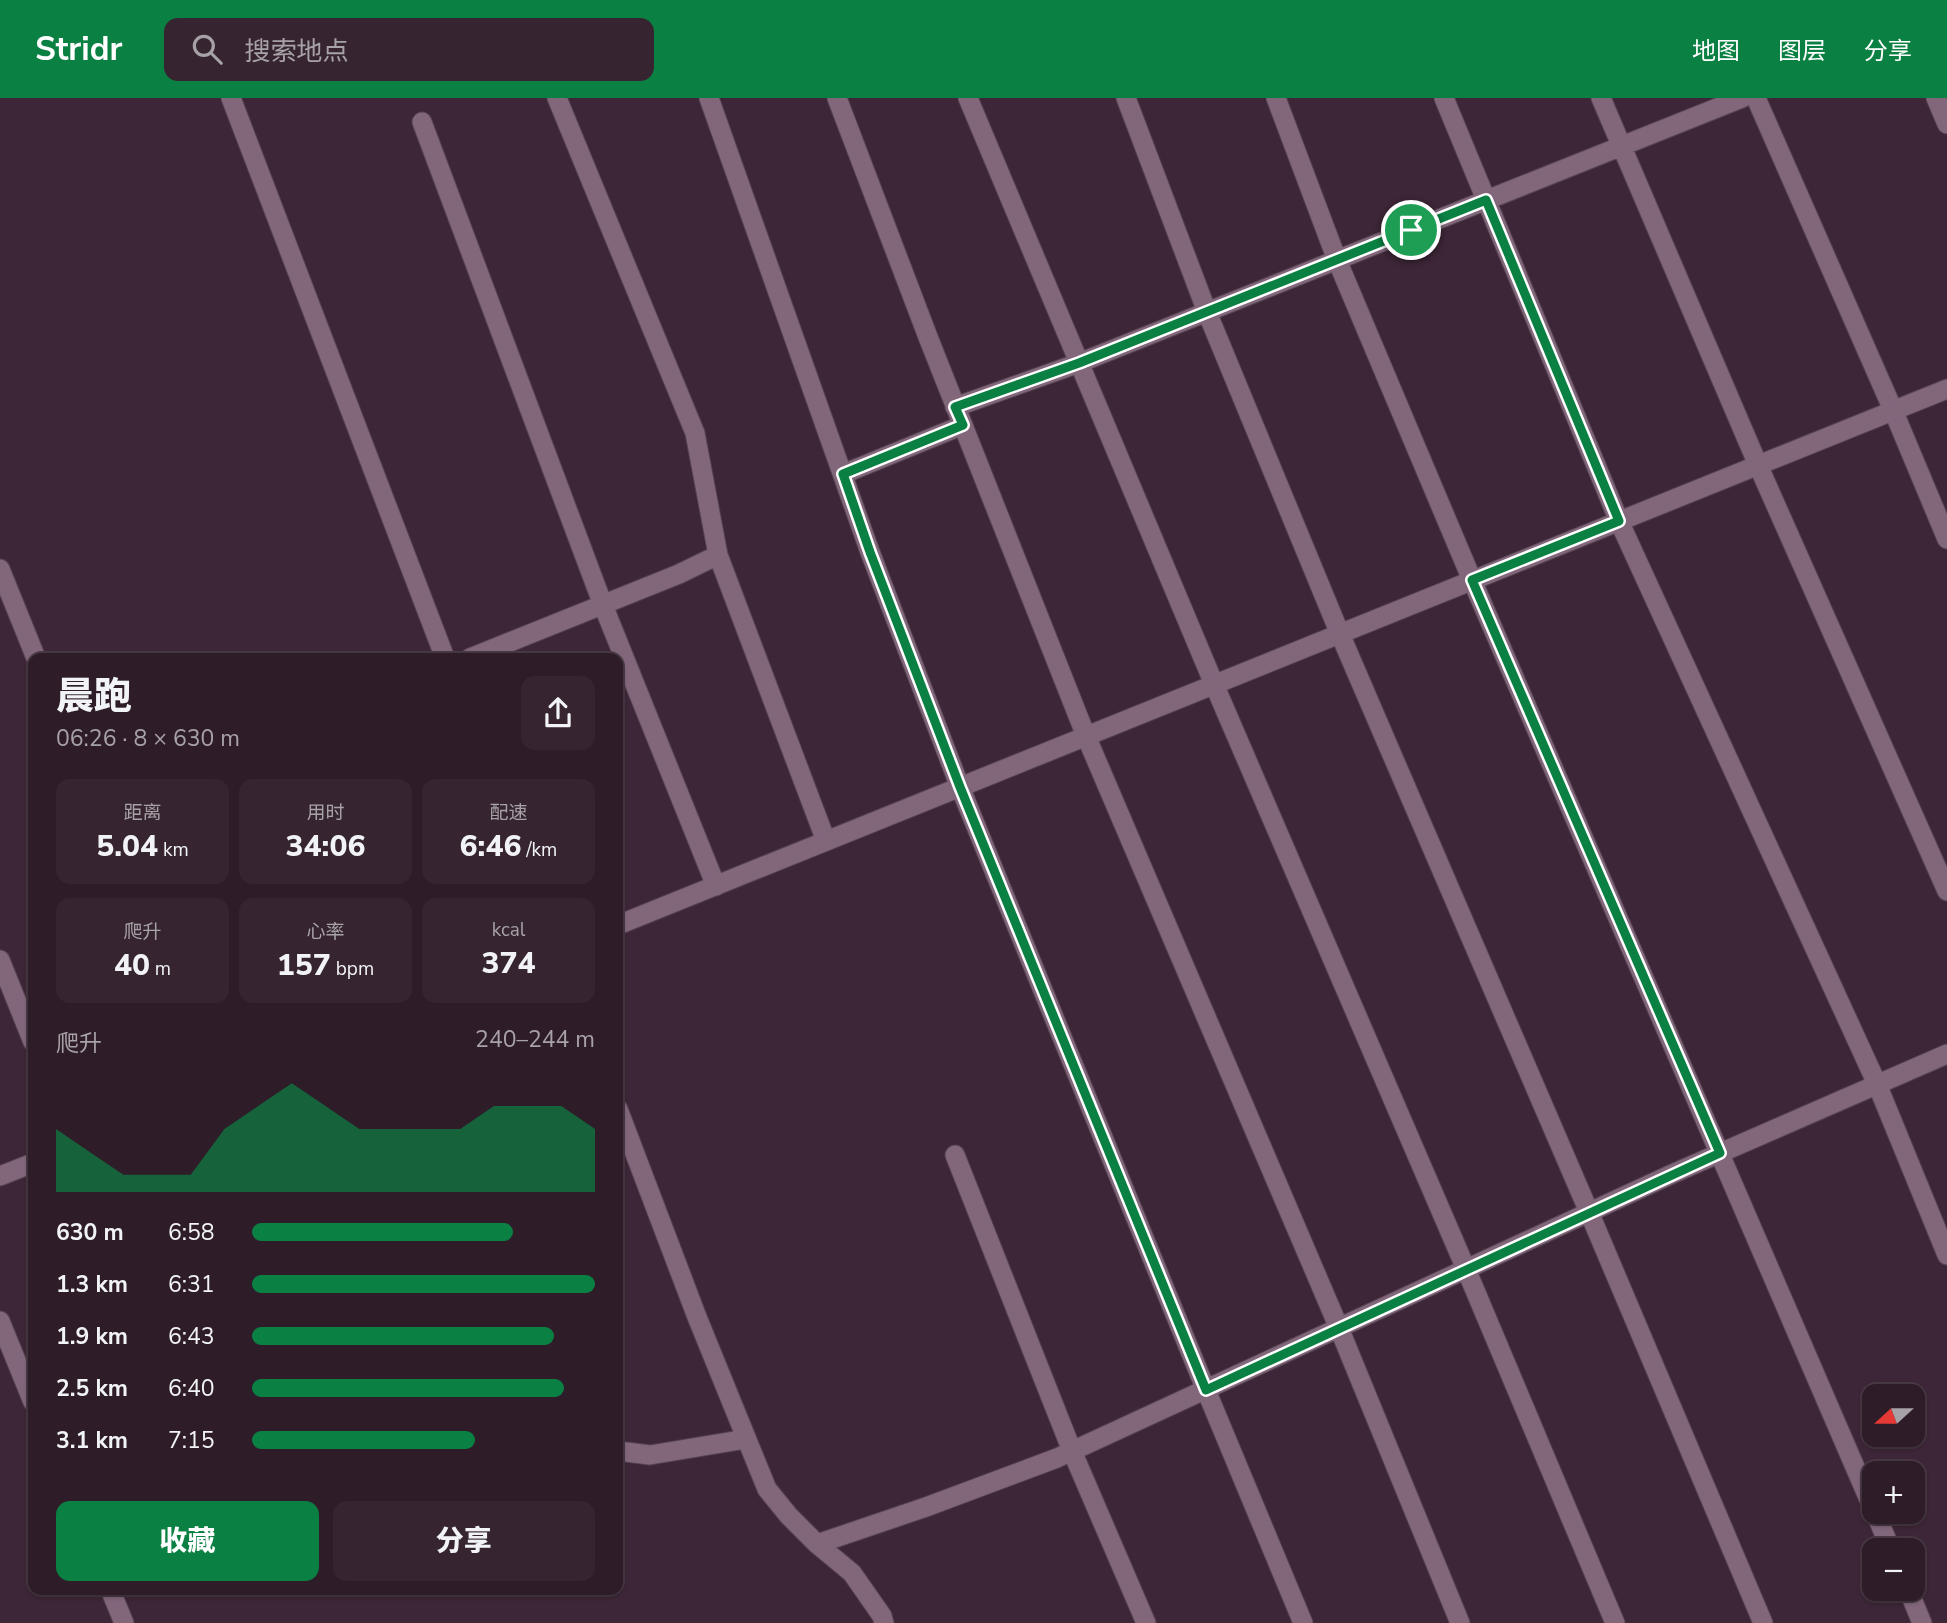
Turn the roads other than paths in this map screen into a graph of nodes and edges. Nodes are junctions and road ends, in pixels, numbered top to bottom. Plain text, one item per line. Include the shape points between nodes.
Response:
1 (231, 98) edge
2 (558, 98) edge
3 (709, 98) edge
4 (837, 98) edge
5 (968, 98) edge
6 (1126, 98) edge
7 (1276, 98) edge
8 (1444, 98) edge
9 (1601, 98) edge
10 (1742, 98) edge
11 (1756, 98) edge
12 (1936, 98) edge
13 (422, 122) dead end
14 (1947, 124) edge
15 (1621, 146) junction
16 (1486, 200) junction
17 (1336, 260) junction
18 (1207, 312) junction
19 (1079, 363) junction
20 (1947, 388) edge
21 (1893, 410) junction
22 (959, 416) junction
23 (1758, 465) junction
24 (843, 474) junction
25 (1619, 521) junction
26 (1947, 539) edge
27 (718, 555) junction
28 (0, 569) edge
29 (1472, 580) junction
30 (603, 605) junction
31 (1340, 634) junction
32 (34, 653) edge
33 (444, 653) edge
34 (483, 653) edge
35 (622, 653) edge
36 (623, 655) edge
37 (1214, 684) junction
38 (1086, 736) junction
39 (960, 787) junction
40 (826, 841) junction
41 (716, 886) junction
42 (1947, 891) edge
43 (623, 923) edge
44 (0, 960) edge
45 (28, 1030) edge
46 (1947, 1054) edge
47 (1877, 1084) junction
48 (623, 1122) edge
49 (1720, 1153) junction
50 (955, 1155) dead end
51 (28, 1165) edge
52 (0, 1176) edge
53 (1589, 1212) junction
54 (1947, 1255) edge
55 (1466, 1269) junction
56 (0, 1321) edge
57 (1339, 1328) junction
58 (28, 1390) edge
59 (1206, 1390) junction
60 (746, 1439) junction
61 (1072, 1451) junction
62 (623, 1452) edge
63 (1862, 1484) edge
64 (817, 1544) junction
65 (112, 1595) edge
66 (1913, 1601) edge
67 (124, 1623) edge
68 (884, 1623) edge
69 (1146, 1623) edge
70 (1303, 1623) edge
71 (1460, 1623) edge
72 (1615, 1623) edge
73 (1763, 1623) edge
74 (1923, 1623) edge

1 - 33 street
2 - 27 street via 695,433
3 - 24 street
4 - 22 street
5 - 19 street
6 - 18 street
7 - 17 street
8 - 16 street
9 - 15 street
10 - 15 street
11 - 21 street
12 - 14 street
13 - 30 street
15 - 16 street
15 - 23 street
16 - 17 street
16 - 25 street
17 - 18 street
17 - 29 street
18 - 19 street
18 - 31 street
19 - 22 street
19 - 37 street
20 - 21 street
21 - 23 street
21 - 26 street
22 - 24 street
22 - 38 street
23 - 25 street
23 - 42 street
24 - 39 street
25 - 29 street
25 - 47 street
27 - 30 street
27 - 40 street
28 - 32 street
29 - 31 street
29 - 49 street
30 - 34 street
30 - 35 street
31 - 37 street
31 - 53 street
36 - 41 street
37 - 38 street
37 - 55 street
38 - 39 street
38 - 57 street
39 - 40 street
39 - 59 street
40 - 41 street
41 - 43 street
44 - 45 street
46 - 47 street
47 - 49 street
47 - 54 street
48 - 60 street
49 - 53 street
49 - 63 street
50 - 61 street
51 - 52 street
53 - 55 street
53 - 73 street
55 - 57 street
55 - 72 street
56 - 58 street
57 - 59 street
57 - 71 street
59 - 61 street
59 - 70 street
60 - 62 street via 650,1455
60 - 64 street via 767,1489
61 - 64 street
61 - 69 street
64 - 68 street via 852,1573
65 - 67 street
66 - 74 street

